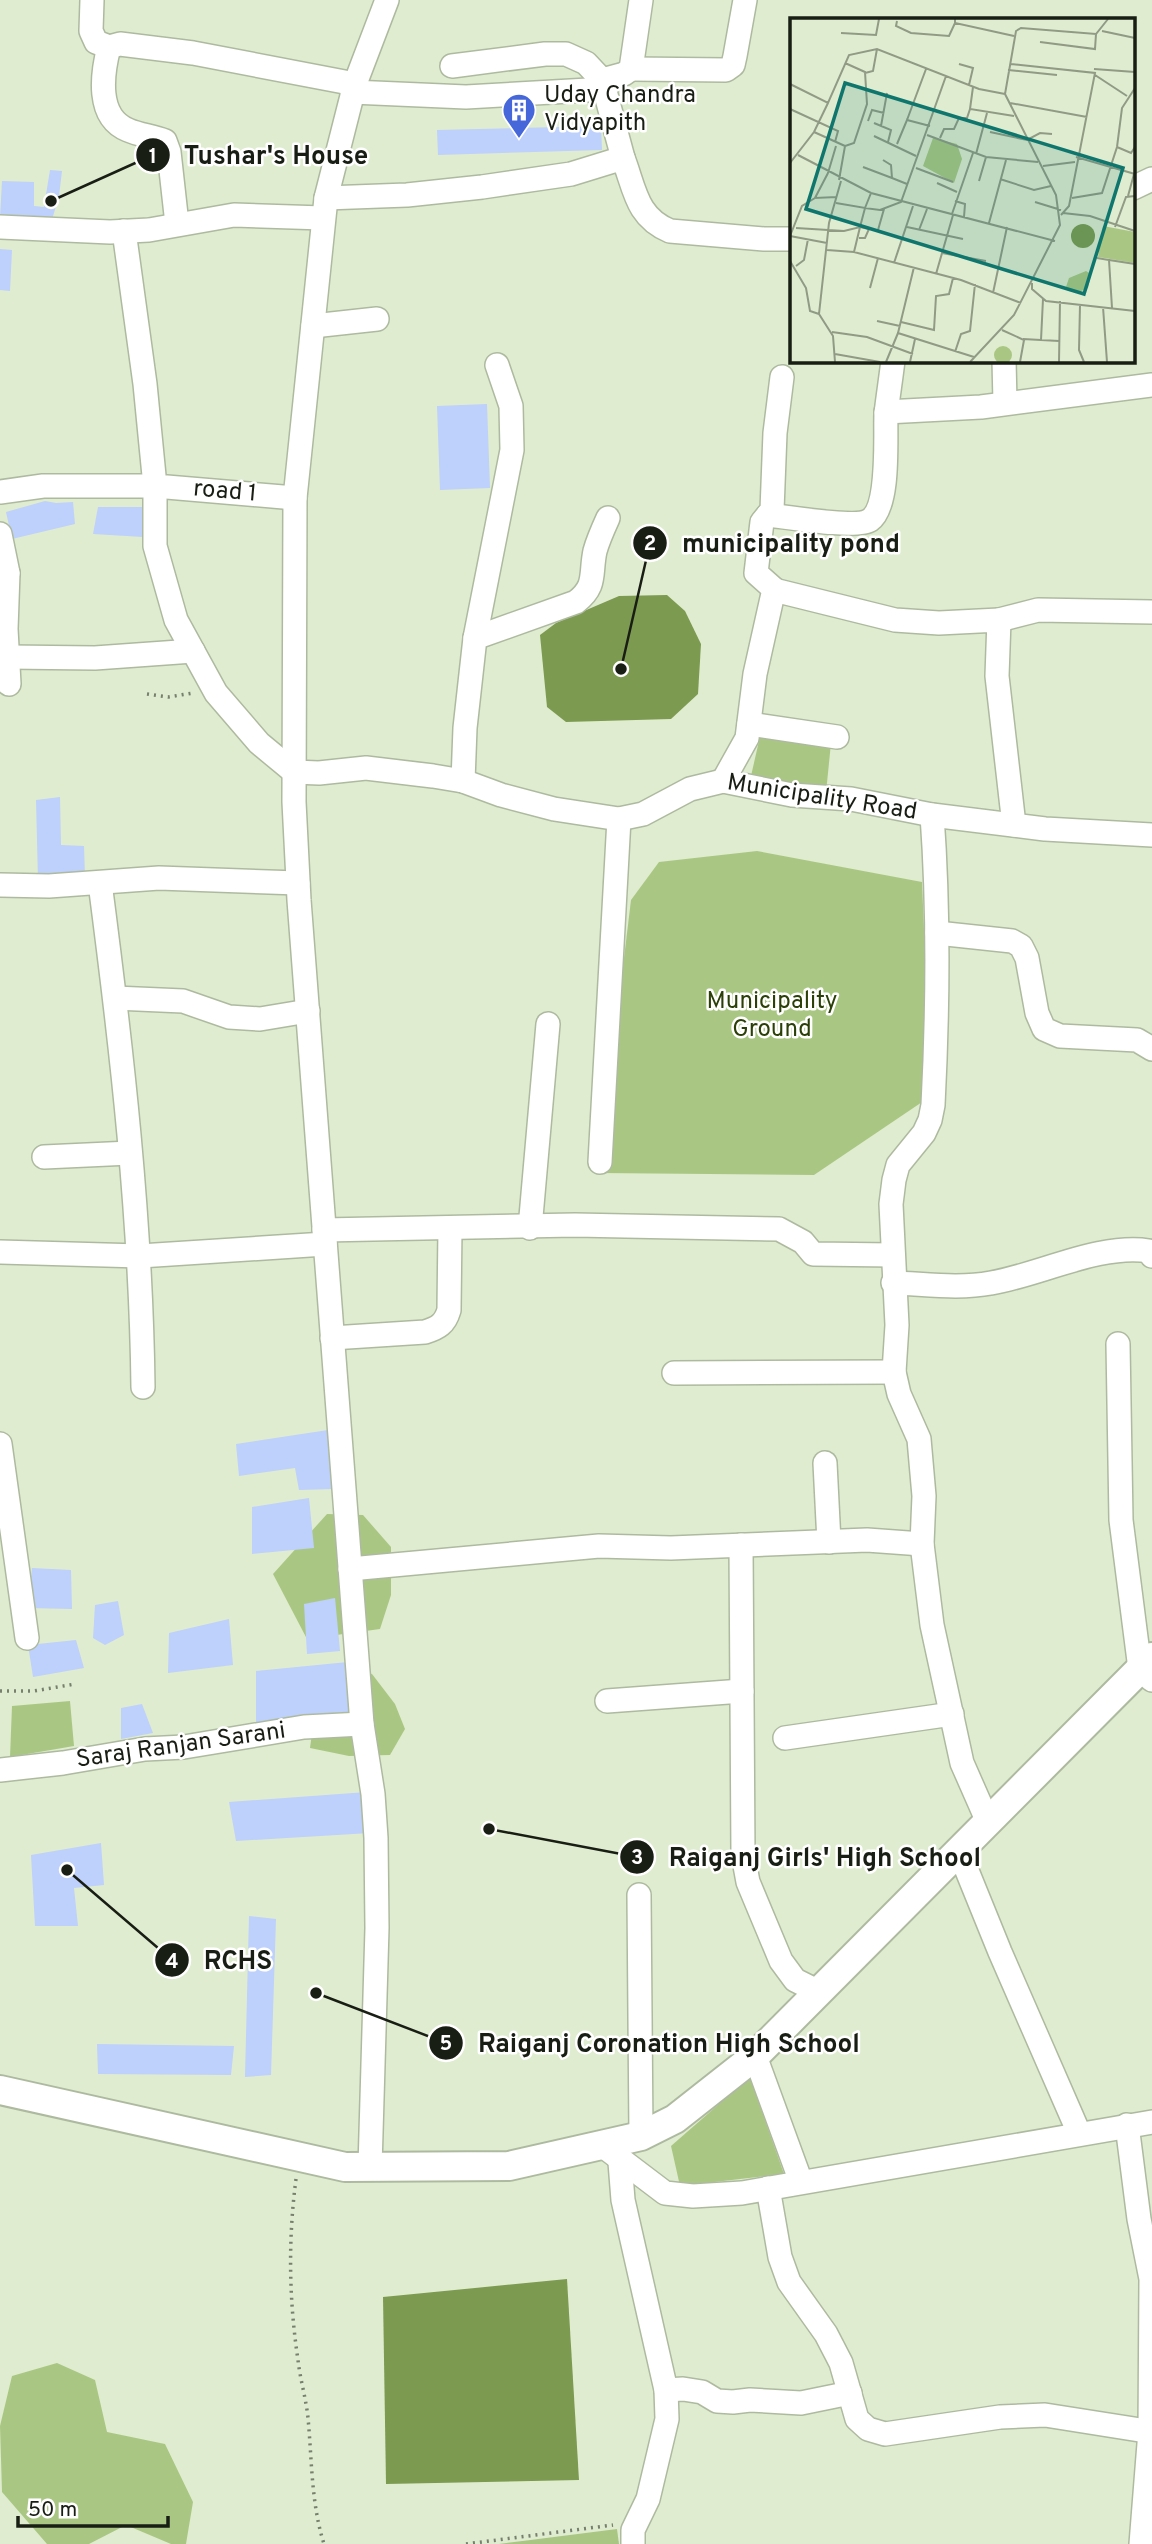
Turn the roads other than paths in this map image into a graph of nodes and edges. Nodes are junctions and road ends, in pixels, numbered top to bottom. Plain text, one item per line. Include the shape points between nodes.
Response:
1 (92, 0) edge
2 (387, 0) edge
3 (641, 0) edge
4 (745, 0) edge
5 (109, 47) junction
6 (452, 66) dead end
7 (631, 69) junction
8 (604, 84) junction
9 (354, 88) junction
10 (623, 158) junction
11 (1152, 179) edge
12 (1134, 188) edge
13 (325, 208) junction
14 (177, 224) junction
15 (0, 227) edge
16 (124, 231) junction
17 (790, 239) edge
18 (377, 319) dead end
19 (313, 326) junction
20 (893, 362) edge
21 (1004, 362) edge
22 (497, 365) dead end
23 (782, 377) dead end
24 (1152, 385) edge
25 (1005, 403) junction
26 (886, 412) junction
27 (155, 486) junction
28 (0, 492) edge
29 (295, 498) junction
30 (768, 514) junction
31 (608, 518) dead end
32 (0, 534) edge
33 (4, 574) edge
34 (774, 590) junction
35 (1152, 612) edge
36 (999, 620) junction
37 (475, 638) junction
38 (193, 651) junction
39 (7, 657) junction
40 (9, 684) dead end
41 (749, 724) junction
42 (837, 737) dead end
43 (294, 772) junction
44 (723, 780) junction
45 (463, 781) junction
46 (932, 815) junction
47 (619, 818) junction
48 (1014, 825) junction
49 (1152, 835) edge
50 (100, 883) junction
51 (298, 883) junction
52 (0, 884) edge
53 (937, 933) junction
54 (115, 998) junction
55 (307, 1011) junction
56 (548, 1024) dead end
57 (1152, 1049) edge
58 (130, 1153) junction
59 (44, 1157) dead end
60 (600, 1163) dead end
61 (450, 1228) junction
62 (530, 1228) junction
63 (324, 1237) junction
64 (0, 1252) edge
65 (893, 1255) junction
66 (140, 1256) junction
67 (1152, 1256) edge
68 (893, 1283) junction
69 (332, 1338) junction
70 (1118, 1344) dead end
71 (894, 1372) junction
72 (674, 1373) dead end
73 (144, 1387) dead end
74 (0, 1444) edge
75 (825, 1463) dead end
76 (829, 1542) junction
77 (922, 1544) junction
78 (741, 1545) junction
79 (350, 1569) junction
80 (27, 1638) dead end
81 (1148, 1669) edge
82 (742, 1691) junction
83 (607, 1701) dead end
84 (952, 1714) junction
85 (362, 1724) junction
86 (785, 1738) dead end
87 (0, 1770) edge
88 (988, 1822) junction
89 (958, 1851) junction
90 (639, 1895) dead end
91 (819, 1992) junction
92 (755, 2056) junction
93 (0, 2090) edge
94 (1152, 2122) edge
95 (1127, 2125) junction
96 (1079, 2133) junction
97 (641, 2136) junction
98 (611, 2154) junction
99 (370, 2167) junction
100 (801, 2182) junction
101 (768, 2188) junction
102 (666, 2390) junction
103 (850, 2393) junction
104 (1151, 2432) edge
105 (634, 2534) edge
106 (1141, 2544) edge

1 - 5 street via 91,31 96,42
2 - 9 street
3 - 7 street
4 - 7 street via 733,65 726,70
5 - 9 street via 120,44 193,53
5 - 14 street via 105,108 117,125 165,141
6 - 8 street via 566,54 586,63
7 - 8 street
8 - 9 street via 466,97
8 - 10 street
9 - 13 street
10 - 13 street via 571,174
10 - 17 street via 640,205 656,225 670,230
11 - 12 street
13 - 14 street
13 - 19 street
14 - 16 street
15 - 16 street
16 - 27 street
18 - 19 street
19 - 29 street
20 - 26 street
21 - 25 street
22 - 37 street via 511,406 512,450
23 - 30 street via 772,510
24 - 25 street
25 - 26 street
26 - 30 street via 883,488 877,511 869,520 855,524
27 - 28 street, road 1 via 43,486
27 - 29 street, road 1
27 - 38 street via 155,546 161,573 176,620
29 - 43 street
30 - 34 street via 762,522 756,573
31 - 37 street via 595,551 587,594 576,603
32 - 33 street
33 - 39 street
34 - 36 street via 895,620
34 - 41 street
35 - 36 street via 1038,610
36 - 48 street via 997,676
37 - 45 street
38 - 39 street via 95,658
38 - 43 street via 216,693 259,743
39 - 40 street
41 - 42 street
41 - 44 street via 747,738
43 - 45 street, Municipality Road via 366,768
43 - 51 street
44 - 46 street, Municipality Road
44 - 47 street, Municipality Road via 690,789 643,814
45 - 47 street, Municipality Road via 529,803
46 - 48 street, Municipality Road
46 - 53 street
47 - 60 street
48 - 49 street, Municipality Road
50 - 51 street via 159,878
50 - 52 street
50 - 54 street
51 - 55 street
53 - 57 street via 1012,941 1021,946 1044,1029 1060,1036 1137,1040
53 - 65 street via 933,1105 924,1133 898,1165 894,1180
54 - 55 street via 183,1001 229,1017 260,1019
54 - 58 street
55 - 63 street
56 - 62 street
58 - 59 street
58 - 66 street
61 - 62 street
61 - 63 street
61 - 69 street via 446,1321 425,1332
62 - 65 street via 779,1229 803,1242 813,1254
63 - 66 street
63 - 69 street
64 - 66 street
65 - 68 street
66 - 73 street
67 - 68 street via 1149,1251 1120,1249 991,1283
68 - 71 street via 897,1325
69 - 79 street
70 - 81 street via 1121,1520
71 - 72 street
71 - 77 street via 919,1439
74 - 80 street
75 - 76 street
76 - 77 street
76 - 78 street
77 - 84 street via 932,1625
78 - 79 street via 599,1546
78 - 82 street
79 - 85 street
81 - 88 main road
82 - 83 street
82 - 91 street via 743,1856 748,1882 782,1961 795,1980
84 - 86 street
84 - 88 street via 962,1763
85 - 87 street, Saraj Ranjan Sarani via 304,1727
85 - 99 street via 376,1851
88 - 89 main road
89 - 91 main road
89 - 96 street
90 - 97 street
91 - 92 main road
92 - 97 main road via 675,2119
92 - 100 street
93 - 99 main road via 345,2167
94 - 95 street
95 - 96 street
95 - 104 street via 1151,2279
96 - 100 street
97 - 98 main road
98 - 99 main road via 509,2166
98 - 101 street via 665,2193 693,2196
98 - 102 street
100 - 101 street
101 - 103 street via 789,2283 826,2334
102 - 103 street via 702,2392 717,2401 733,2402 801,2403
102 - 105 street via 667,2419 648,2499
103 - 104 street via 858,2419 868,2429 885,2434 1045,2415
104 - 106 street

